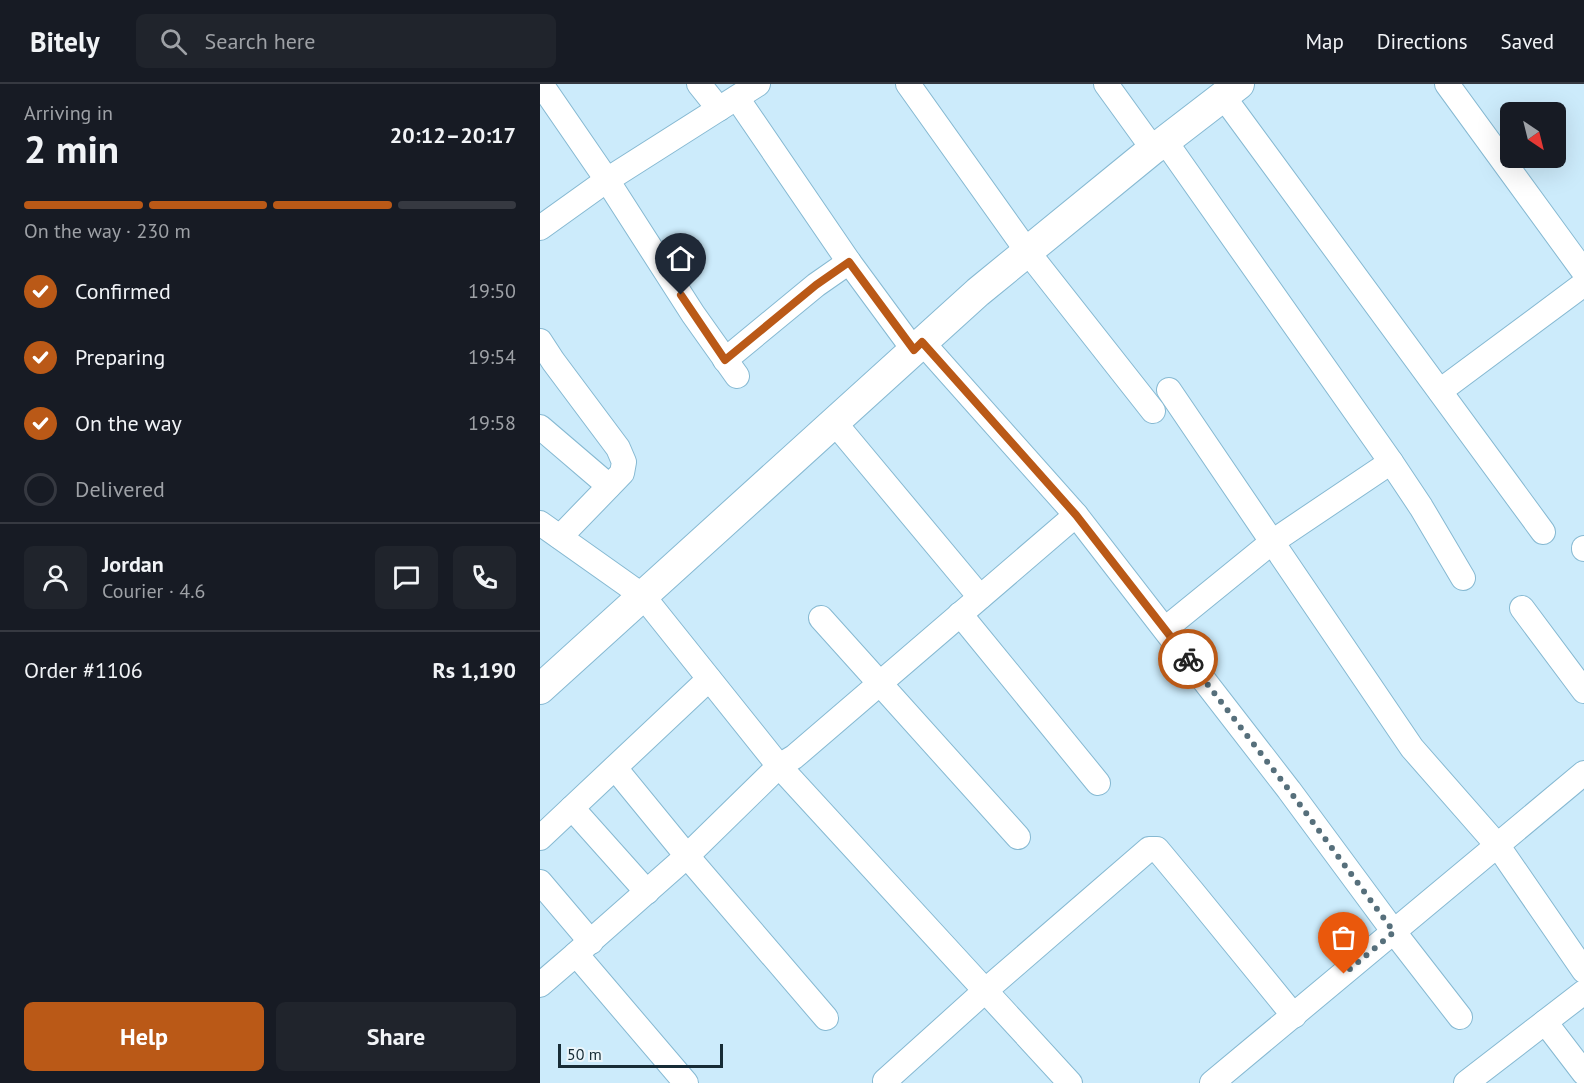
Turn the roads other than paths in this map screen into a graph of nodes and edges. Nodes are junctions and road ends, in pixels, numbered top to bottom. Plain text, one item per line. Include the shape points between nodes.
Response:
1 (541, 84) edge
2 (699, 84) edge
3 (758, 84) edge
4 (908, 84) edge
5 (1106, 84) edge
6 (1447, 84) edge
7 (1231, 90) edge
8 (728, 103) junction
9 (1159, 145) junction
10 (607, 180) junction
11 (540, 228) edge
12 (1027, 251) junction
13 (849, 262) junction
14 (1584, 272) edge
15 (1584, 284) edge
16 (540, 341) edge
17 (918, 346) junction
18 (1169, 390) dead end
19 (1440, 391) junction
20 (1154, 411) dead end
21 (834, 422) junction
22 (540, 427) edge
23 (1391, 462) junction
24 (609, 486) junction
25 (1076, 515) junction
26 (540, 523) edge
27 (1543, 531) dead end
28 (560, 537) junction
29 (1272, 542) junction
30 (1463, 578) dead end
31 (643, 596) junction
32 (980, 597) junction
33 (1522, 608) dead end
34 (960, 614) junction
35 (821, 618) dead end
36 (1165, 629) junction
37 (709, 679) junction
38 (880, 683) junction
39 (540, 689) edge
40 (1584, 691) edge
41 (779, 766) junction
42 (615, 768) junction
43 (1584, 773) edge
44 (1098, 783) dead end
45 (572, 808) junction
46 (1018, 837) dead end
47 (540, 838) edge
48 (1498, 846) junction
49 (687, 856) junction
50 (540, 882) edge
51 (646, 892) junction
52 (1394, 932) junction
53 (584, 948) junction
54 (1584, 971) edge
55 (541, 982) edge
56 (986, 990) junction
57 (1584, 992) edge
58 (1293, 1016) junction
59 (1460, 1017) dead end
60 (826, 1018) dead end
61 (1545, 1022) junction
62 (1584, 1074) edge
63 (885, 1082) edge
64 (686, 1083) edge
65 (1070, 1083) edge
66 (1212, 1083) edge
67 (1466, 1083) edge

1 - 10 street
2 - 8 street
3 - 8 street
4 - 12 street
5 - 9 street
6 - 14 street
7 - 9 street
7 - 19 street via 1360,283
8 - 10 street
8 - 13 street
9 - 12 street
9 - 23 street
10 - 11 street
10 - 13 street via 731,368 816,285
12 - 17 street
12 - 20 street
13 - 17 street
15 - 19 street
16 - 24 street via 618,448 624,462 622,473
17 - 21 street
17 - 25 street
18 - 29 street
19 - 27 street
21 - 31 street
21 - 32 street
22 - 24 street
23 - 29 street
23 - 30 street
24 - 28 street
25 - 32 street
25 - 36 street
26 - 28 street
28 - 31 street
29 - 36 street
29 - 48 street via 1412,748
31 - 37 street
31 - 39 street
32 - 34 street
33 - 40 street
34 - 38 street
34 - 44 street
35 - 38 street
36 - 52 street
37 - 41 street
37 - 42 street
38 - 41 street
38 - 46 street
41 - 49 street
41 - 56 street
42 - 45 street
42 - 49 street
43 - 48 street
45 - 47 street
45 - 51 street
48 - 52 street
48 - 54 street
49 - 51 street
49 - 60 street
50 - 53 street
51 - 53 street
52 - 58 street
52 - 59 street
53 - 55 street
53 - 64 street
56 - 58 street via 1143,853 1157,849
56 - 63 street
56 - 65 street
57 - 61 street
58 - 66 street
61 - 62 street
61 - 67 street

